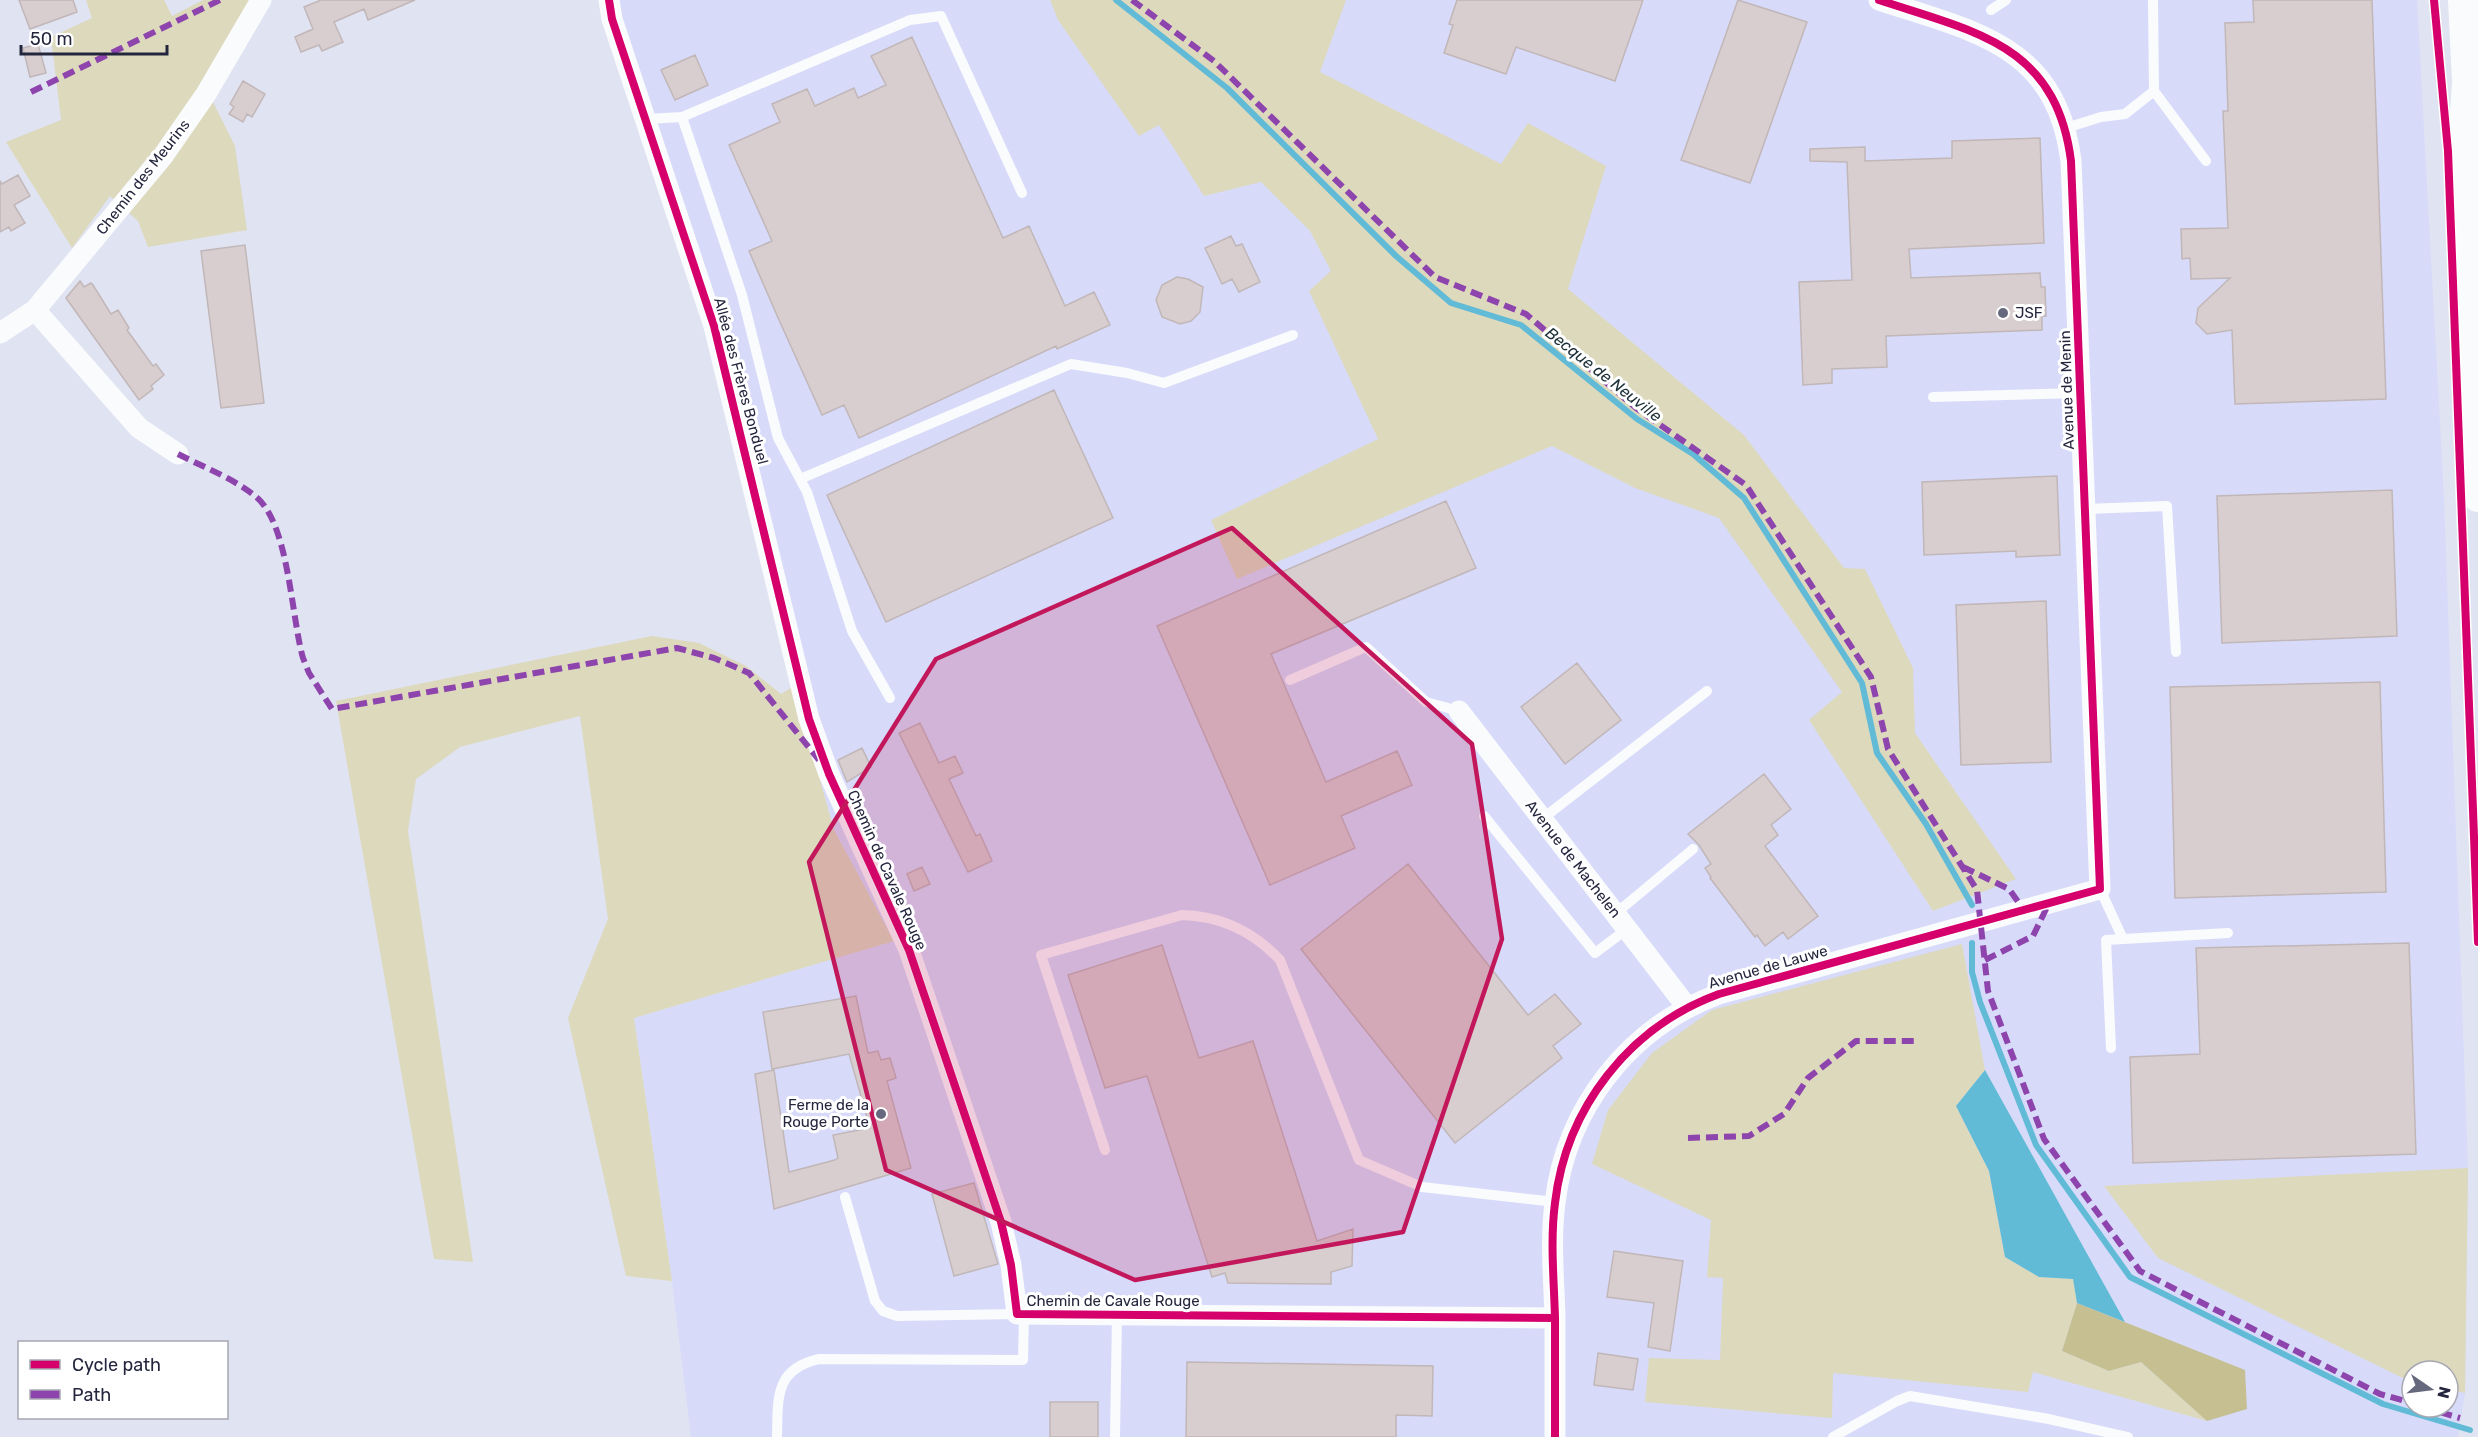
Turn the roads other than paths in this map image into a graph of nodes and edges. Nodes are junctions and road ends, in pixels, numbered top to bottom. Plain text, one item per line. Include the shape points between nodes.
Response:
1 (261, 0) edge
2 (609, 0) edge
3 (2006, 0) edge
4 (2153, 0) edge
5 (2449, 0) edge
6 (2463, 0) edge
7 (1891, 2) edge
8 (1991, 10) dead end
9 (2154, 91) junction
10 (2464, 113) junction
11 (682, 117) junction
12 (646, 119) junction
13 (2066, 128) junction
14 (2206, 161) dead end
15 (1022, 193) dead end
16 (35, 310) junction
17 (0, 333) edge
18 (1293, 335) dead end
19 (2080, 393) junction
20 (1934, 397) dead end
21 (177, 454) dead end
22 (800, 479) junction
23 (2478, 497) edge
24 (2085, 509) junction
25 (2176, 652) dead end
26 (1290, 680) dead end
27 (1707, 691) dead end
28 (890, 698) dead end
29 (1459, 711) joint
30 (829, 774) joint
31 (1484, 816) dead end
32 (1542, 819) junction
33 (1693, 849) dead end
34 (2100, 889) junction
35 (1621, 922) junction
36 (2228, 933) dead end
37 (2122, 939) junction
38 (1687, 1007) junction
39 (2111, 1048) dead end
40 (1105, 1150) dead end
41 (844, 1197) dead end
42 (1555, 1202) junction
43 (1020, 1314) junction
44 (1117, 1314) junction
45 (1555, 1318) junction
46 (777, 1437) edge
47 (1115, 1437) edge
48 (1555, 1437) edge
49 (1833, 1437) edge
50 (2128, 1437) edge

1 - 16 street, Chemin des Meurins via 177,138
2 - 12 street, Allée des Frères Bonduel
3 - 8 lane
4 - 9 lane
5 - 10 main road
6 - 10 main road via 2467,82
7 - 13 street, Avenue de Menin via 1972,31 2022,58 2052,94
9 - 13 lane via 2125,114
9 - 14 lane
10 - 23 main road
11 - 12 lane
11 - 15 lane via 910,20 941,16
11 - 22 lane via 742,295 778,438
12 - 30 street, Allée des Frères Bonduel via 714,326 803,698
13 - 19 street, Avenue de Menin via 2071,160
16 - 17 street, Chemin des Meurins
16 - 21 street via 139,428
18 - 22 lane via 1164,383 1071,363
19 - 20 lane
19 - 24 street, Avenue de Menin
22 - 28 lane via 852,631
24 - 25 lane via 2167,506
24 - 34 street, Avenue de Menin
26 - 29 lane via 1366,647 1426,702
27 - 32 lane
29 - 32 street, Avenue de Machelen
30 - 43 street, Chemin de Cavale Rouge via 909,950 1001,1222
31 - 35 lane via 1595,953
32 - 35 street, Avenue de Machelen
33 - 35 lane
34 - 37 lane
34 - 38 street, Avenue de Lauwe via 1719,994
35 - 38 street, Avenue de Machelen
36 - 37 lane
37 - 39 lane via 2106,940
38 - 42 street, Avenue de Lauwe via 1636,1043 1602,1082 1567,1148
40 - 42 lane via 1041,955 1182,915 1200,915 1243,929 1280,960 1359,1160 1422,1187
41 - 43 lane via 875,1301 884,1311 897,1316
42 - 45 street, Avenue de Lauwe
43 - 44 street, Chemin de Cavale Rouge
43 - 46 lane via 1023,1360 804,1362 786,1376 779,1389
44 - 45 street, Chemin de Cavale Rouge
44 - 47 lane
45 - 48 street
49 - 50 lane via 1910,1396 2049,1419

